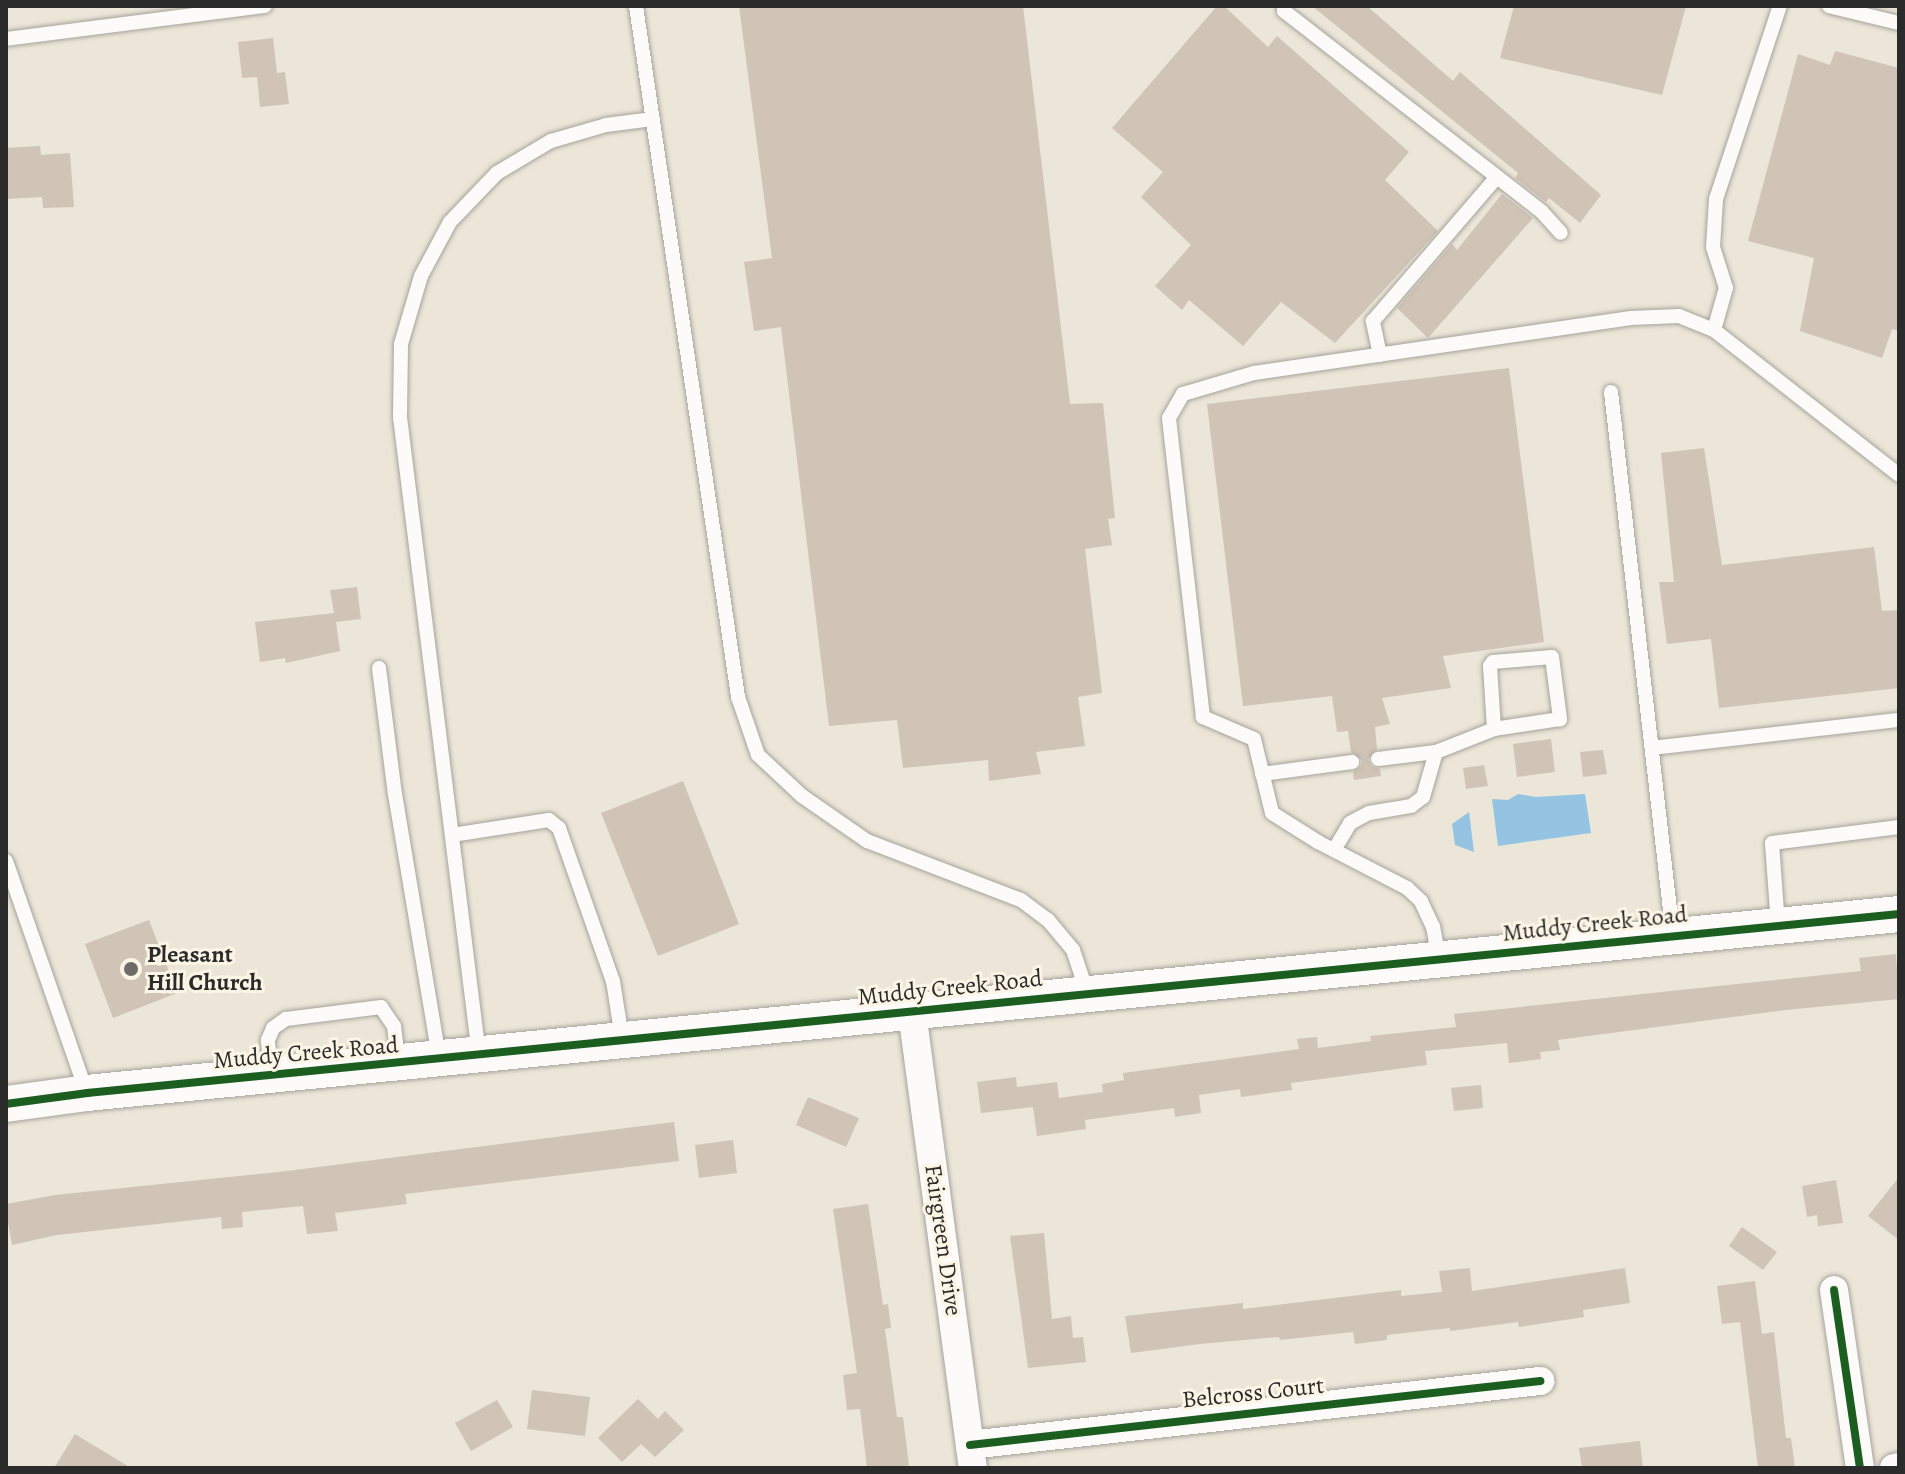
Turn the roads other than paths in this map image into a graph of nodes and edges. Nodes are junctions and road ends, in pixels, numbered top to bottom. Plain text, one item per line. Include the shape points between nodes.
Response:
1 (265, 6) edge
2 (636, 6) edge
3 (1284, 6) edge
4 (1780, 6) edge
5 (1829, 6) edge
6 (1899, 23) edge
7 (6, 39) edge
8 (653, 119) junction
9 (1497, 177) junction
10 (1561, 233) dead end
11 (1714, 330) junction
12 (1380, 355) junction
13 (1611, 392) dead end
14 (1899, 475) edge
15 (379, 668) dead end
16 (1899, 720) edge
17 (1494, 729) junction
18 (1652, 748) junction
19 (1436, 752) junction
20 (1378, 759) dead end
21 (1352, 762) dead end
22 (1262, 774) junction
23 (1899, 827) edge
24 (452, 835) junction
25 (1334, 850) junction
26 (6, 861) edge
27 (1899, 914) edge
28 (1778, 926) junction
29 (1673, 936) junction
30 (1439, 960) junction
31 (1088, 995) junction
32 (912, 1012) junction
33 (623, 1041) junction
34 (479, 1055) junction
35 (440, 1060) junction
36 (398, 1064) junction
37 (272, 1076) junction
38 (87, 1093) junction
39 (6, 1104) edge
40 (1834, 1290) dead end
41 (1540, 1381) dead end
42 (972, 1456) edge
43 (1860, 1468) edge

1 - 7 lane
2 - 8 lane
3 - 9 lane
4 - 11 lane via 1716,199 1713,247 1726,288
5 - 6 lane
8 - 24 lane via 606,125 551,141 497,173 450,222 421,276 401,344 400,417
8 - 31 lane via 738,697 758,755 802,796 867,841 1021,900 1048,920 1073,950
9 - 10 lane
9 - 12 lane via 1373,321
11 - 12 lane via 1679,316 1631,318
11 - 14 lane
12 - 22 lane via 1254,373 1183,394 1169,418 1203,717 1254,739
13 - 18 lane
15 - 35 lane
16 - 18 lane
17 - 17 lane via 1493,662 1552,657 1560,719
17 - 19 lane
18 - 29 lane
19 - 20 lane
19 - 25 lane via 1423,797 1411,806 1369,813 1350,823
21 - 22 lane
22 - 25 lane via 1272,813
23 - 28 lane via 1772,843
24 - 33 lane via 549,820 559,828 613,981
24 - 34 lane
25 - 30 lane via 1407,888 1421,901
26 - 38 lane
27 - 28 street, Muddy Creek Road
28 - 29 street, Muddy Creek Road
29 - 30 street, Muddy Creek Road
30 - 31 street, Muddy Creek Road
31 - 32 street, Muddy Creek Road
32 - 33 street, Muddy Creek Road
32 - 42 street, Fairgreen Drive
33 - 34 street, Muddy Creek Road
34 - 35 street, Muddy Creek Road
35 - 36 street, Muddy Creek Road
36 - 37 street, Muddy Creek Road
36 - 37 lane via 394,1026 381,1007 286,1019 273,1028 268,1040
37 - 38 street, Muddy Creek Road
38 - 39 street, Muddy Creek Road
40 - 43 street
41 - 42 street, Belcross Court

